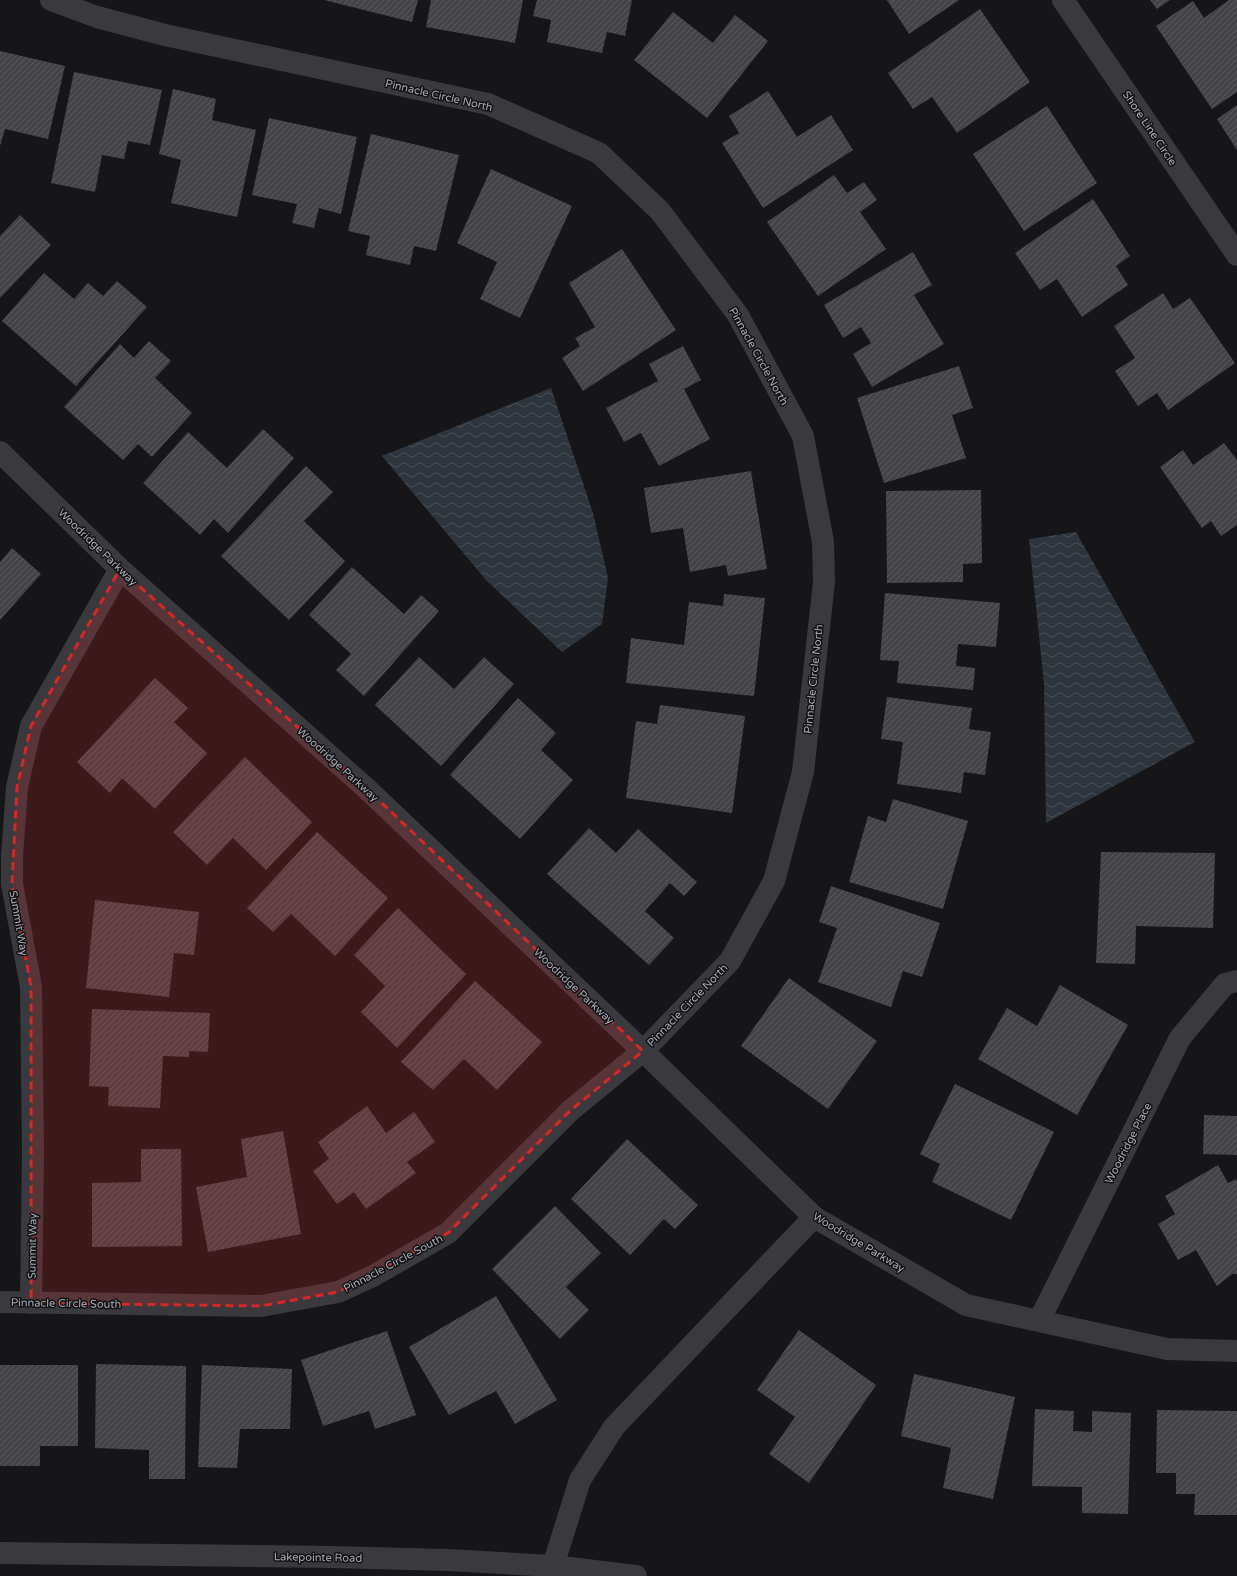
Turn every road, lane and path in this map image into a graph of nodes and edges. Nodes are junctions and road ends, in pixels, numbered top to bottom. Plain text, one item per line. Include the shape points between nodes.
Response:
1 (51, 0) edge
2 (1063, 0) edge
3 (1237, 255) edge
4 (0, 452) edge
5 (120, 569) junction
6 (1237, 981) edge
7 (642, 1051) junction
8 (814, 1217) junction
9 (0, 1302) edge
10 (31, 1303) junction
11 (1039, 1321) junction
12 (1237, 1351) edge
13 (0, 1553) edge
14 (553, 1571) edge
15 (636, 1576) edge

1 - 7 street, Pinnacle Circle North via 97,17 165,35 488,104 599,153 660,211 738,315 803,436 823,542 824,582 803,772 774,881 730,961
2 - 3 street, Shore Line Circle
4 - 5 street, Woodridge Parkway
5 - 7 street, Woodridge Parkway via 367,789
5 - 10 street, Summit Way via 31,726 17,787 12,884 31,987
6 - 11 street, Woodridge Place via 1225,984 1180,1038
7 - 8 street, Woodridge Parkway
7 - 10 street, Pinnacle Circle South via 571,1110 448,1233 373,1276 338,1292 261,1306
8 - 11 street, Woodridge Parkway via 966,1305
8 - 14 street via 614,1427 580,1480
9 - 10 street, Pinnacle Circle South
11 - 12 street, Woodridge Parkway via 1167,1349
13 - 14 street, Lakepointe Road via 448,1560
14 - 15 street, Lakepointe Road

